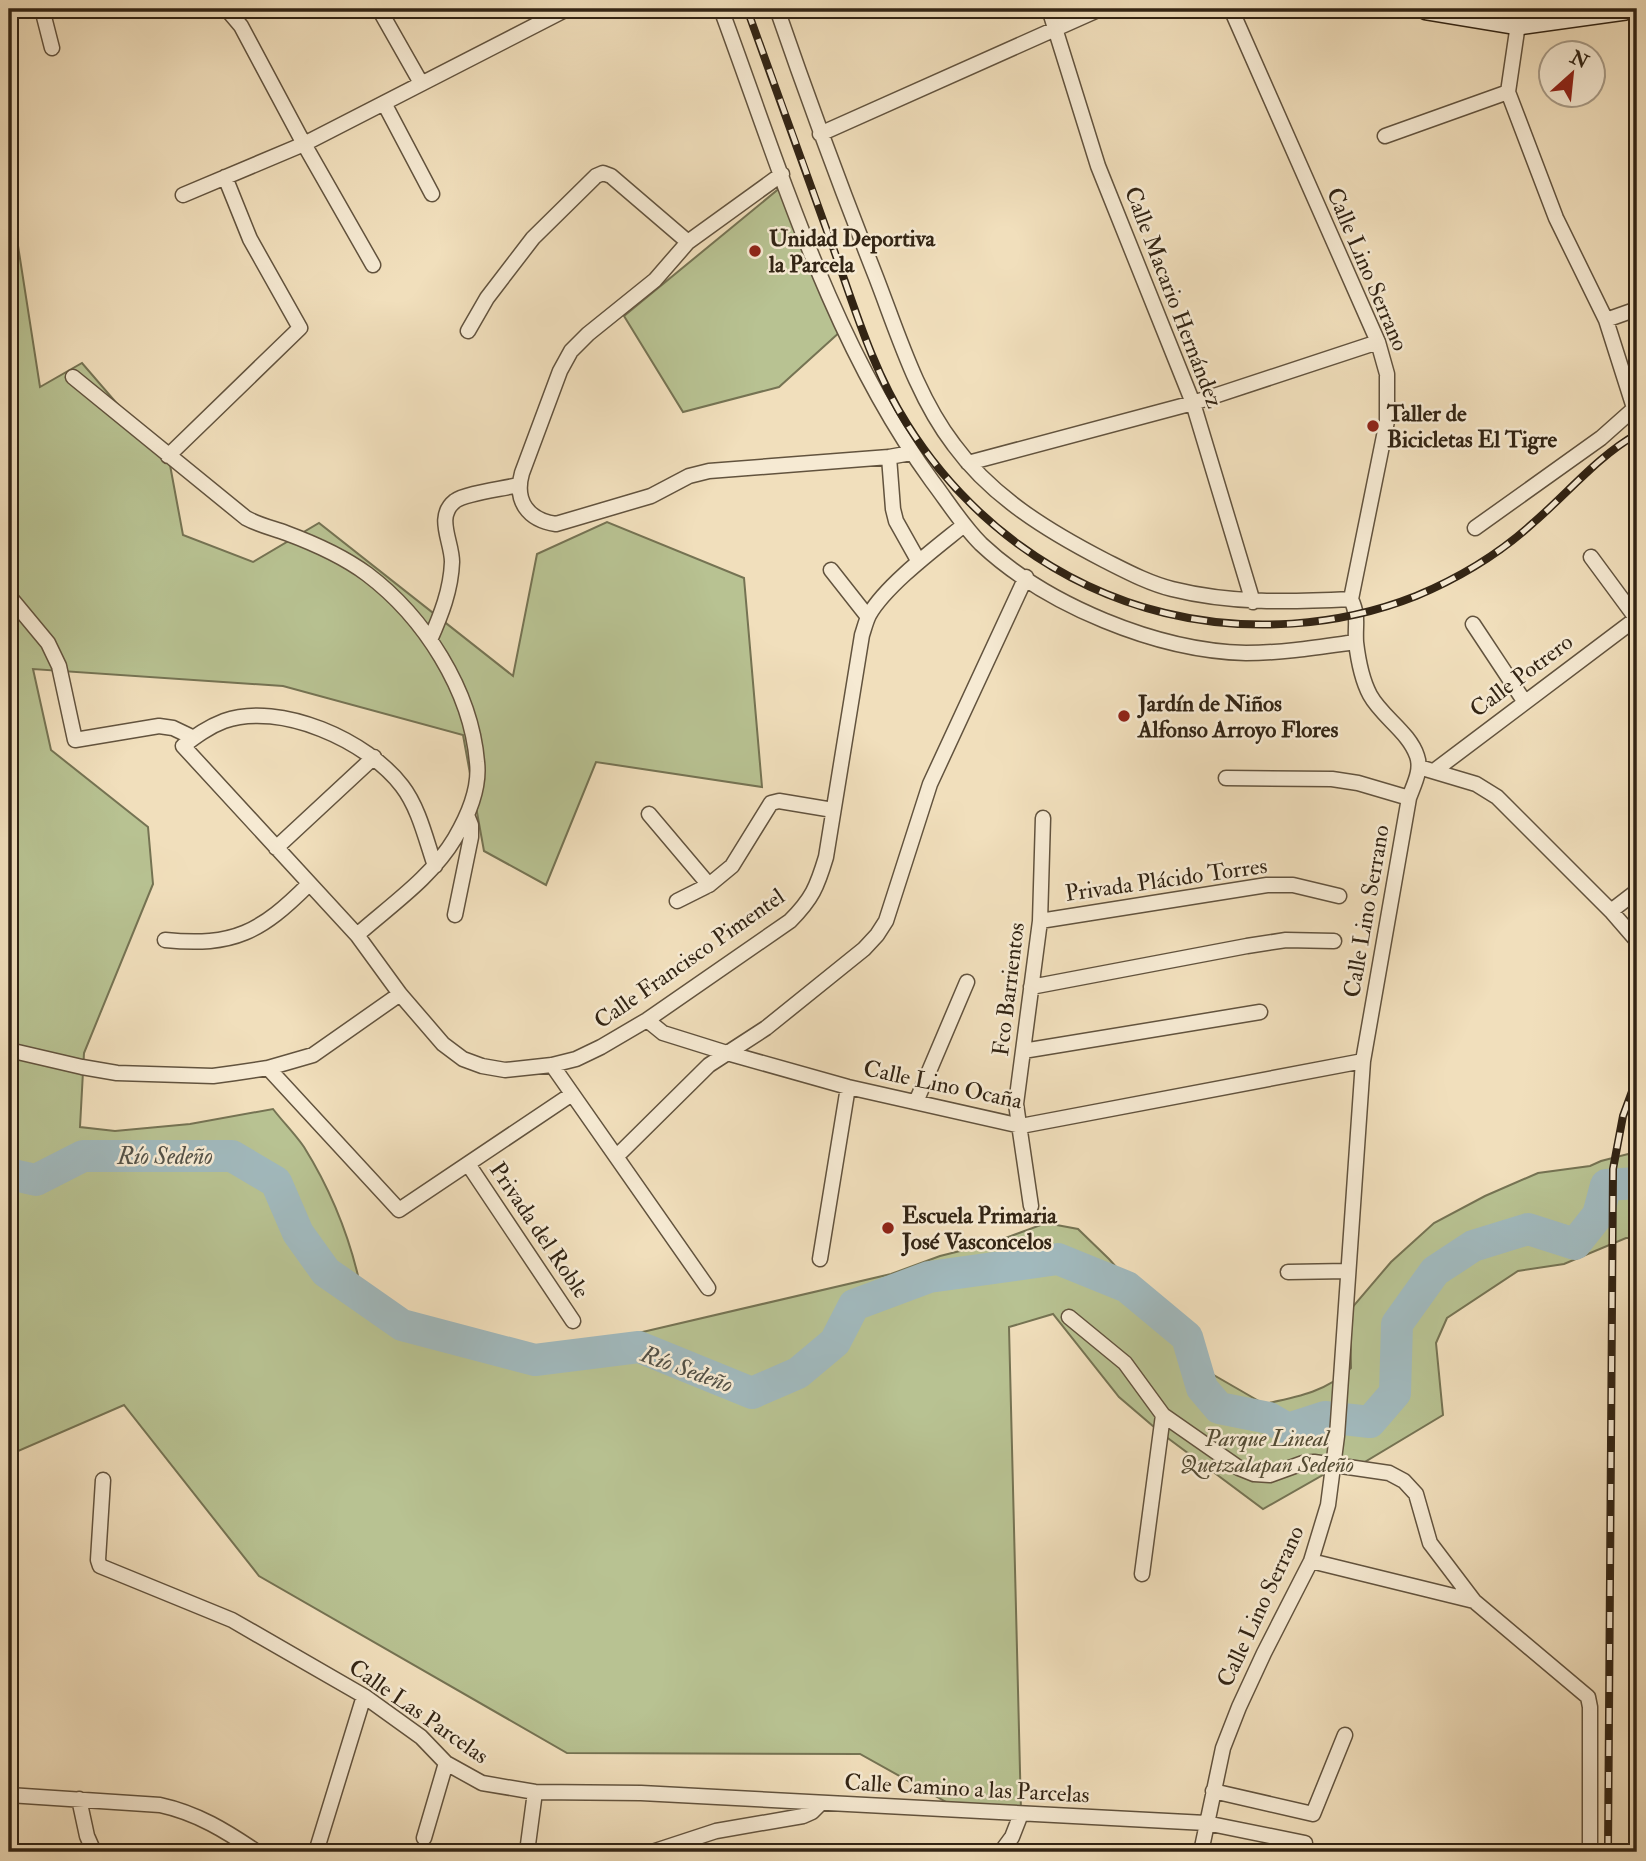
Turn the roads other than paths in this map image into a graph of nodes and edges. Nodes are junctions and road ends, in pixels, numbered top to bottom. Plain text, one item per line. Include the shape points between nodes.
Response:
1 (42, 9) edge
2 (379, 9) edge
3 (567, 9) edge
4 (721, 9) edge
5 (777, 9) edge
6 (1049, 9) edge
7 (1101, 9) edge
8 (1231, 9) edge
9 (1427, 9) edge
10 (1625, 9) edge
11 (230, 13) dead end
12 (546, 13) edge
13 (1572, 13) edge
14 (1518, 24) junction
15 (1055, 28) junction
16 (52, 48) dead end
17 (421, 83) junction
18 (1508, 92) junction
19 (384, 103) junction
20 (820, 134) junction
21 (1385, 136) dead end
22 (304, 144) junction
23 (782, 174) junction
24 (225, 177) junction
25 (432, 194) dead end
26 (183, 195) dead end
27 (688, 242) junction
28 (373, 265) dead end
29 (1637, 309) edge
30 (1606, 320) junction
31 (468, 331) dead end
32 (1378, 342) junction
33 (73, 377) dead end
34 (1193, 403) junction
35 (1636, 407) edge
36 (911, 453) junction
37 (168, 456) junction
38 (889, 457) junction
39 (968, 463) junction
40 (518, 485) junction
41 (964, 525) junction
42 (1475, 528) dead end
43 (1591, 557) dead end
44 (919, 562) junction
45 (831, 570) dead end
46 (1026, 578) junction
47 (9, 596) edge
48 (1351, 599) junction
49 (1253, 602) junction
50 (868, 617) junction
51 (1637, 618) edge
52 (1473, 624) dead end
53 (430, 640) junction
54 (1356, 642) junction
55 (1524, 701) junction
56 (194, 738) junction
57 (374, 757) junction
58 (1427, 769) junction
59 (1226, 778) dead end
60 (1409, 798) junction
61 (833, 810) junction
62 (649, 814) dead end
63 (467, 815) junction
64 (1043, 818) dead end
65 (276, 848) junction
66 (435, 866) junction
67 (309, 884) junction
68 (709, 885) junction
69 (1637, 891) edge
70 (1339, 896) dead end
71 (677, 901) dead end
72 (1611, 911) junction
73 (455, 915) dead end
74 (1040, 921) junction
75 (357, 935) junction
76 (165, 940) dead end
77 (1334, 941) dead end
78 (1637, 942) edge
79 (967, 982) dead end
80 (1031, 987) junction
81 (400, 994) junction
82 (1260, 1012) dead end
83 (647, 1020) junction
84 (9, 1050) edge
85 (1023, 1051) junction
86 (727, 1053) junction
87 (1363, 1061) junction
88 (552, 1065) junction
89 (268, 1069) junction
90 (848, 1087) junction
91 (572, 1094) junction
92 (916, 1102) junction
93 (1021, 1126) junction
94 (617, 1156) junction
95 (468, 1164) junction
96 (1031, 1206) dead end
97 (820, 1259) dead end
98 (1348, 1271) junction
99 (1287, 1272) dead end
100 (708, 1288) dead end
101 (1069, 1317) dead end
102 (573, 1321) dead end
103 (1163, 1415) junction
104 (1333, 1465) junction
105 (103, 1480) dead end
106 (1311, 1561) junction
107 (1142, 1574) dead end
108 (1474, 1601) junction
109 (364, 1696) junction
110 (1345, 1735) dead end
111 (446, 1763) junction
112 (1213, 1791) junction
113 (535, 1792) junction
114 (9, 1795) edge
115 (79, 1799) junction
116 (820, 1804) junction
117 (1021, 1814) junction
118 (1206, 1822) junction
119 (424, 1838) dead end
120 (1305, 1843) dead end
121 (94, 1852) edge
122 (257, 1852) edge
123 (316, 1852) edge
124 (527, 1852) edge
125 (652, 1852) edge
126 (1001, 1852) edge
127 (1200, 1852) edge
128 (1590, 1852) edge

1 - 16 street
2 - 17 street
3 - 12 street
4 - 23 street
5 - 20 street
6 - 15 street, Calle Macario Hernández
7 - 15 street
8 - 32 street, Calle Lino Serrano
9 - 14 main road
10 - 13 main road
11 - 22 street
12 - 17 street
13 - 14 main road
14 - 18 street
15 - 20 street
15 - 34 street, Calle Macario Hernández via 1098,166
17 - 19 street
18 - 21 street
18 - 30 street via 1556,218
19 - 22 street
19 - 25 street
20 - 39 street via 920,386
22 - 24 street
22 - 28 street
23 - 27 street
23 - 36 street via 844,328
24 - 26 street
24 - 37 street via 250,239 300,328
27 - 31 street via 603,173 533,238
27 - 40 street via 655,280 571,351
29 - 30 street
30 - 35 street
32 - 34 street
32 - 48 street, Calle Lino Serrano via 1387,374 1387,421
33 - 37 street
34 - 39 street
34 - 49 street, Calle Macario Hernández
35 - 42 street via 1601,438
36 - 38 street
36 - 41 street
37 - 53 street via 246,518 341,558 366,574 399,603
38 - 40 street via 689,475 651,496 556,524 531,516 521,502
38 - 44 street via 896,521
39 - 49 street via 1027,515 1131,574 1170,589
40 - 53 street via 458,499 448,509 444,523 450,572 444,607
41 - 44 street, Calle Francisco Pimentel
41 - 46 street
43 - 51 street
44 - 50 street, Calle Francisco Pimentel
45 - 50 street
46 - 54 street via 1104,620 1200,649 1246,653
46 - 86 street via 930,784 886,921 864,949 766,1028
47 - 56 street via 48,643 59,666 75,740 159,726
48 - 49 street
48 - 54 street, Calle Lino Serrano via 1357,614
50 - 61 street, Calle Francisco Pimentel
51 - 55 street, Calle Potrero
52 - 55 street
53 - 63 street via 468,712 478,764
54 - 58 street, Calle Lino Serrano via 1370,694
55 - 58 street, Calle Potrero
56 - 57 street via 227,720 258,716 323,729
56 - 65 street, Calle Francisco Pimentel via 183,747
57 - 65 street
57 - 66 street via 404,789
58 - 60 street, Calle Lino Serrano
58 - 72 street via 1476,784 1497,797
59 - 60 street via 1332,779
60 - 87 street, Calle Lino Serrano
61 - 68 street via 771,803 733,866
61 - 83 street, Calle Francisco Pimentel via 826,858 809,902 790,921
62 - 68 street
63 - 66 street
63 - 73 street via 471,836
64 - 74 street, Fco Barrientos
65 - 67 street, Calle Francisco Pimentel
66 - 75 street
67 - 75 street, Calle Francisco Pimentel
67 - 76 street via 261,925 230,939 198,943
68 - 71 street
69 - 72 street
70 - 74 street, Privada Plácido Torres via 1293,885 1267,885
72 - 78 street
74 - 80 street, Fco Barrientos
75 - 81 street, Calle Francisco Pimentel
77 - 80 street via 1286,940
79 - 92 street
80 - 85 street, Fco Barrientos
81 - 88 street, Calle Francisco Pimentel via 443,1044 463,1059 505,1070
81 - 89 street via 313,1055
82 - 85 street
83 - 86 street, Calle Lino Ocaña via 663,1033
83 - 88 street, Calle Francisco Pimentel via 576,1059
84 - 89 street via 117,1073 212,1076
85 - 93 street, Fco Barrientos via 1016,1104
86 - 90 street, Calle Lino Ocaña
86 - 94 street via 709,1065
87 - 93 street, Calle Lino Ocaña
87 - 98 street, Calle Lino Serrano
88 - 91 street
89 - 95 street via 400,1210
90 - 92 street, Calle Lino Ocaña
90 - 97 street
91 - 94 street
91 - 95 street
92 - 93 street, Calle Lino Ocaña
93 - 96 street, Fco Barrientos
94 - 100 street
95 - 102 street, Privada del Roble
98 - 99 street
98 - 104 street, Calle Lino Serrano
101 - 103 street via 1125,1363
103 - 104 street via 1254,1474 1270,1475 1304,1463
103 - 107 street
104 - 106 street, Calle Lino Serrano via 1328,1505
104 - 108 street via 1388,1473 1404,1481 1416,1494 1430,1543
105 - 109 street, Calle Las Parcelas via 100,1566 232,1620
106 - 108 street
106 - 112 street, Calle Lino Serrano via 1239,1707
108 - 128 street via 1588,1698
109 - 111 street, Calle Las Parcelas via 421,1737
109 - 123 street
110 - 112 street via 1313,1814
111 - 113 street, Calle Las Parcelas via 482,1783
111 - 119 street
112 - 118 street, Calle Lino Serrano
113 - 116 street, Calle Las Parcelas
113 - 124 street
114 - 115 street
115 - 121 street
115 - 122 street via 182,1810 218,1826
116 - 117 street, Calle Camino a las Parcelas
116 - 125 street, Calle Camino a las Parcelas via 803,1816 716,1831
117 - 118 street, Calle Camino a las Parcelas
117 - 126 street
118 - 120 street, Calle Camino a las Parcelas
118 - 127 street, Calle Lino Serrano

